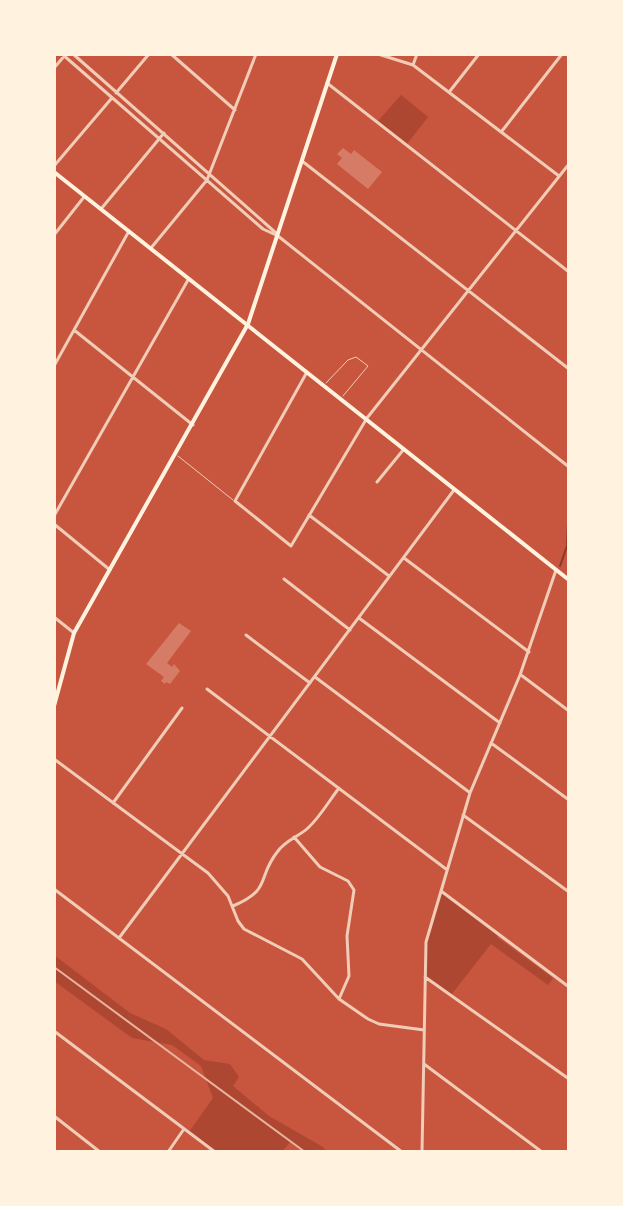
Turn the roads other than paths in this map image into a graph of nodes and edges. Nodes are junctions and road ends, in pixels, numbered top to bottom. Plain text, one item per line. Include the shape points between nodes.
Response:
1 (73, 54) edge
2 (149, 54) edge
3 (171, 54) edge
4 (256, 54) edge
5 (337, 54) edge
6 (378, 54) edge
7 (417, 54) edge
8 (479, 54) edge
9 (562, 54) edge
10 (64, 55) edge
11 (413, 65) junction
12 (54, 68) edge
13 (327, 83) junction
14 (450, 91) junction
15 (116, 92) junction
16 (112, 97) junction
17 (235, 110) junction
18 (502, 131) junction
19 (164, 133) junction
20 (159, 139) junction
21 (302, 161) junction
22 (569, 164) edge
23 (54, 169) edge
24 (209, 172) junction
25 (559, 176) junction
26 (207, 180) junction
27 (84, 196) junction
28 (101, 209) junction
29 (517, 230) junction
30 (129, 231) junction
31 (54, 235) edge
32 (278, 236) junction
33 (151, 248) junction
34 (569, 272) edge
35 (189, 278) junction
36 (470, 290) junction
37 (248, 324) junction
38 (74, 330) junction
39 (422, 350) junction
40 (54, 366) edge
41 (569, 369) edge
42 (307, 372) junction
43 (133, 377) junction
44 (324, 385) junction
45 (341, 398) junction
46 (367, 418) junction
47 (193, 425) junction
48 (404, 449) junction
49 (176, 454) junction
50 (569, 467) edge
51 (377, 482) dead end
52 (455, 489) junction
53 (235, 501) junction
54 (309, 515) junction
55 (54, 516) edge
56 (54, 524) edge
57 (404, 558) junction
58 (110, 570) junction
59 (556, 570) junction
60 (390, 576) junction
61 (284, 579) dead end
62 (569, 580) edge
63 (54, 617) edge
64 (359, 618) junction
65 (350, 630) junction
66 (74, 633) junction
67 (246, 635) dead end
68 (529, 652) junction
69 (520, 675) junction
70 (315, 677) junction
71 (311, 683) junction
72 (207, 689) dead end
73 (54, 706) edge
74 (182, 708) dead end
75 (569, 711) edge
76 (500, 723) junction
77 (270, 737) junction
78 (491, 743) junction
79 (54, 759) edge
80 (339, 788) junction
81 (470, 793) junction
82 (569, 800) edge
83 (113, 803) junction
84 (463, 815) junction
85 (294, 837) junction
86 (181, 856) junction
87 (446, 869) junction
88 (54, 889) edge
89 (441, 890) junction
90 (569, 892) edge
91 (233, 906) junction
92 (119, 938) junction
93 (425, 977) junction
94 (569, 987) edge
95 (339, 999) junction
96 (424, 1030) junction
97 (54, 1031) edge
98 (424, 1064) junction
99 (569, 1079) edge
100 (54, 1116) edge
101 (184, 1129) junction
102 (100, 1152) edge
103 (168, 1152) edge
104 (215, 1152) edge
105 (402, 1152) edge
106 (422, 1152) edge
107 (542, 1152) edge

1 - 15 street
2 - 15 street
3 - 17 street
4 - 17 street
5 - 13 main road
6 - 11 street
7 - 11 street
8 - 14 street
9 - 18 street
10 - 12 street
10 - 16 street
11 - 14 street
13 - 21 main road
13 - 29 street
14 - 18 street
15 - 16 street
15 - 19 street
16 - 20 street
16 - 23 street
17 - 24 street
18 - 25 street
19 - 20 street
19 - 24 street
20 - 26 street
20 - 28 street
21 - 32 main road
21 - 36 street
22 - 25 street
23 - 27 main road
24 - 26 street
24 - 32 street
25 - 29 street
26 - 32 street
26 - 33 street
27 - 28 main road
27 - 31 street
28 - 30 main road
29 - 34 street
29 - 36 street
30 - 33 main road
30 - 38 street
32 - 37 main road
32 - 39 street
33 - 35 main road
35 - 37 main road
35 - 43 street
36 - 39 street
36 - 41 street
37 - 42 main road
37 - 47 main road
38 - 40 street
38 - 43 street
39 - 46 street
39 - 50 street
42 - 44 main road
42 - 53 street
43 - 47 street
43 - 55 street
44 - 45 main road
44 - 45 lane via 348,360 356,357 368,366
45 - 46 main road
46 - 48 main road
46 - 54 street
47 - 49 main road
48 - 51 street
48 - 52 main road
49 - 53 lane
49 - 58 main road
52 - 57 street
52 - 59 main road
53 - 54 street via 291,546
54 - 60 street
56 - 58 street
57 - 60 street
57 - 68 street
58 - 66 main road
59 - 62 main road
59 - 68 street
60 - 64 street
61 - 65 street
63 - 66 street
64 - 65 street
64 - 76 street
65 - 70 street
66 - 73 main road
67 - 71 street
68 - 69 street
69 - 75 street
69 - 76 street
70 - 71 street
70 - 81 street
71 - 77 street
72 - 77 street
74 - 83 street
76 - 78 street
77 - 80 street
77 - 86 street
78 - 81 street
78 - 82 street
79 - 83 street
80 - 85 street via 310,826
80 - 87 street
81 - 84 street
83 - 86 street
84 - 87 street
84 - 90 street
85 - 91 street via 274,855 256,895
85 - 95 street via 311,859 354,890 347,936 349,976
86 - 91 street via 216,880
86 - 92 street
87 - 89 street
88 - 92 street
89 - 93 street via 426,942
89 - 94 street
91 - 95 street via 244,929 302,959
92 - 105 street
93 - 96 street
93 - 99 street
95 - 96 street via 379,1024
96 - 98 street
97 - 101 street
98 - 106 street
98 - 107 street
100 - 102 street
101 - 103 street
101 - 104 street

